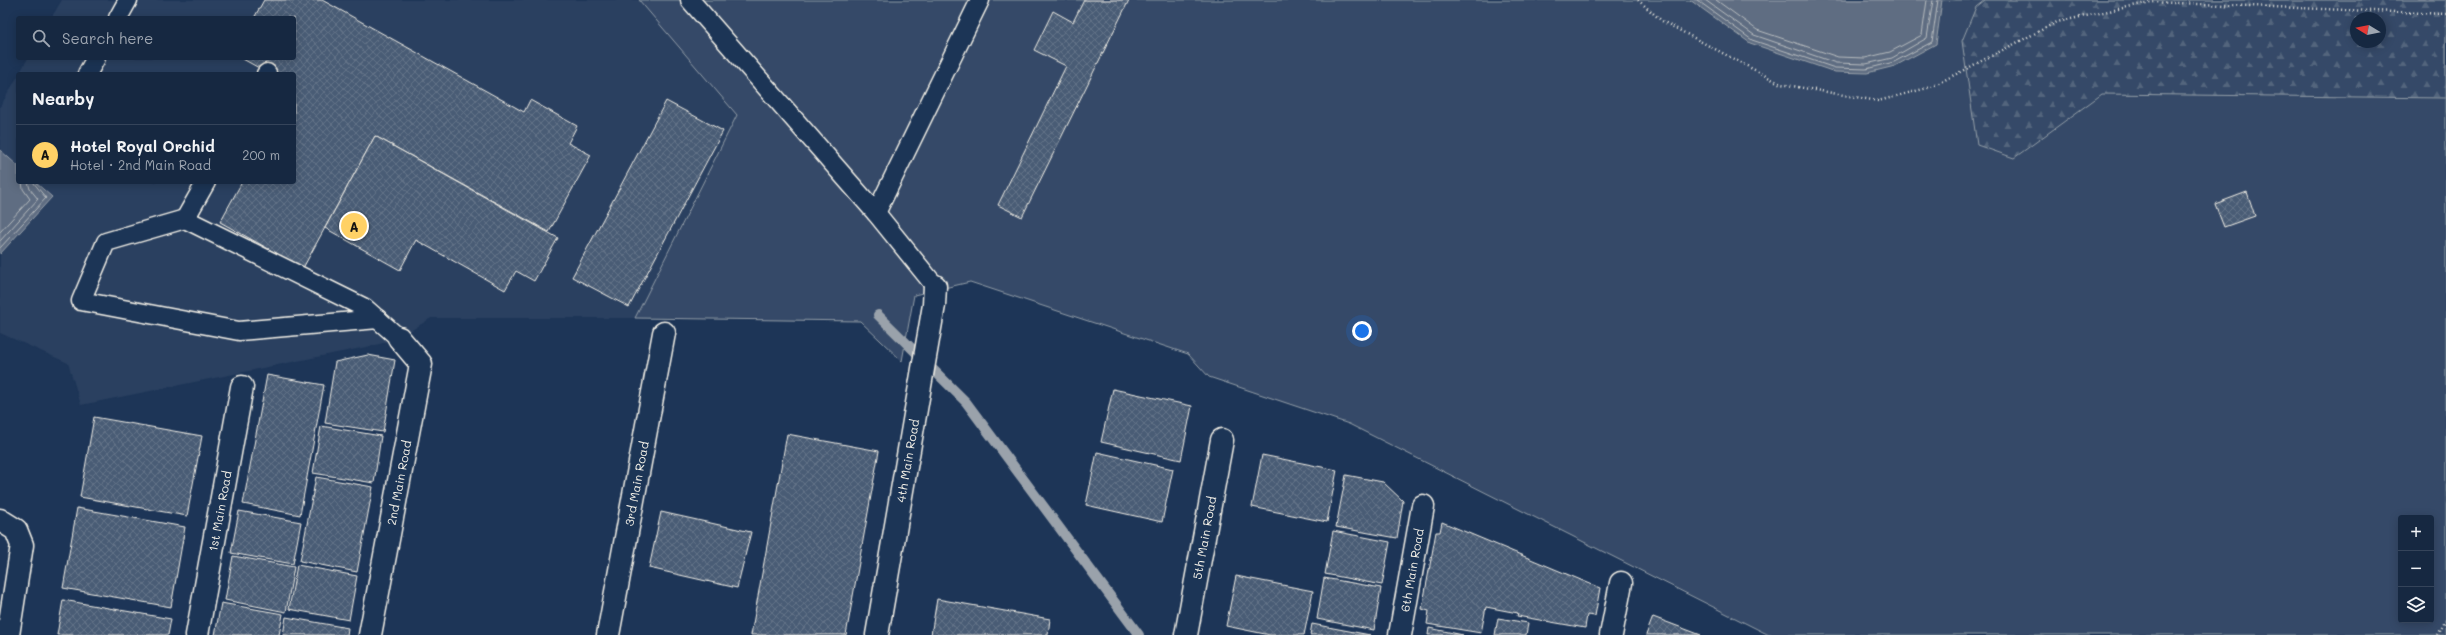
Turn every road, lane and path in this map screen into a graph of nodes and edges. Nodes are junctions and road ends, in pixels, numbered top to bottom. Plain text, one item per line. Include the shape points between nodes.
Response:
1 (128, 0) edge
2 (690, 0) edge
3 (980, 0) edge
4 (1638, 0) edge
5 (2446, 14) edge
6 (119, 16) edge
7 (95, 60) edge
8 (88, 72) edge
9 (205, 184) edge
10 (876, 212) junction
11 (185, 219) junction
12 (935, 286) joint
13 (378, 319) junction
14 (664, 333) dead end
15 (399, 338) joint
16 (242, 387) dead end
17 (1222, 440) dead end
18 (1424, 506) dead end
19 (0, 520) edge
20 (1621, 583) dead end
21 (2446, 620) edge
22 (8, 635) edge
23 (197, 635) edge
24 (370, 635) edge
25 (608, 635) edge
26 (877, 635) edge
27 (1186, 635) edge
28 (1400, 635) edge
29 (1611, 635) edge
30 (2438, 635) edge

1 - 6 lane
2 - 10 lane
3 - 10 lane
4 - 5 path via 1662,21 1781,84 1878,101 1931,87 2057,22 2151,2
7 - 8 lane
9 - 11 lane
10 - 12 lane
11 - 13 lane via 365,308
11 - 13 lane via 106,242 81,301 239,331
12 - 26 street, 4th Main Road via 934,305
13 - 15 lane
14 - 25 street, 3rd Main Road
15 - 24 street, 2nd Main Road via 421,364
16 - 23 street, 1st Main Road
17 - 27 street, 5th Main Road
18 - 28 street, 6th Main Road
19 - 22 street via 16,530 22,545
20 - 29 street
21 - 30 path

